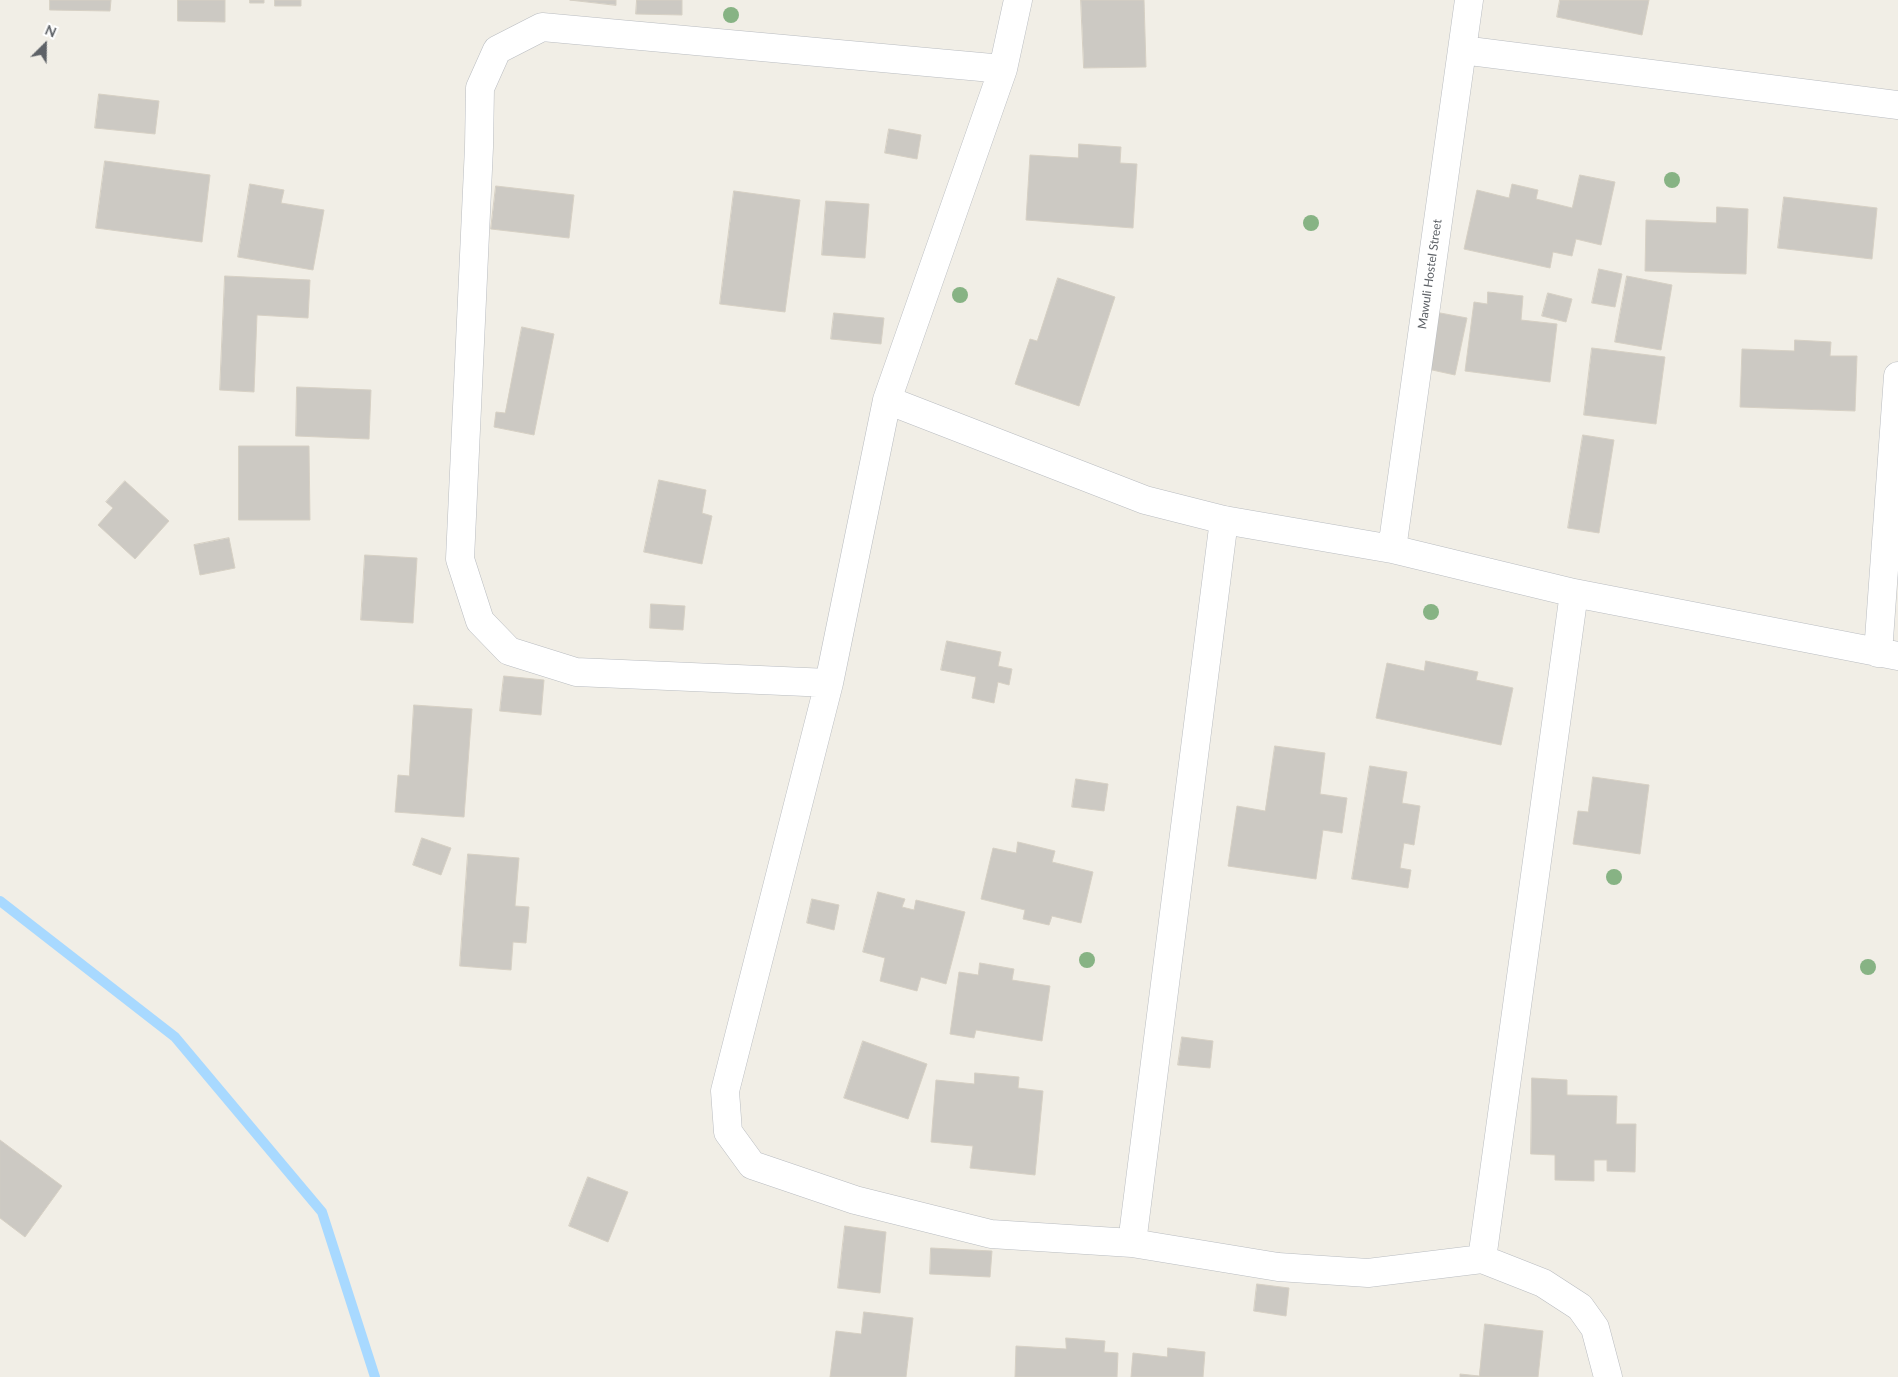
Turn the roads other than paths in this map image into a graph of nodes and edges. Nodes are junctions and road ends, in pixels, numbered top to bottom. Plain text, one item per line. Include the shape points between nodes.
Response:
1 (1018, 0) edge
2 (1469, 0) edge
3 (1462, 50) junction
4 (1004, 69) junction
5 (1898, 106) edge
6 (1898, 376) edge
7 (887, 400) junction
8 (1224, 520) junction
9 (1392, 549) junction
10 (1574, 593) junction
11 (1888, 654) edge
12 (828, 683) junction
13 (1132, 1243) junction
14 (1482, 1259) junction
15 (1608, 1377) edge

1 - 4 street
2 - 3 street, Mawuli Hostel Street
3 - 5 street
3 - 9 street, Mawuli Hostel Street
4 - 7 street
4 - 12 street via 542,27 497,50 480,88 480,147 460,559 480,621 508,651 576,672
6 - 11 street
7 - 8 street via 1145,500
7 - 12 street
8 - 9 street
8 - 13 street
9 - 10 street
10 - 11 street
10 - 14 street
12 - 13 street via 725,1091 728,1132 752,1165 855,1200 991,1234
13 - 14 street via 1278,1267 1368,1273
14 - 15 street via 1543,1283 1580,1307 1595,1328

